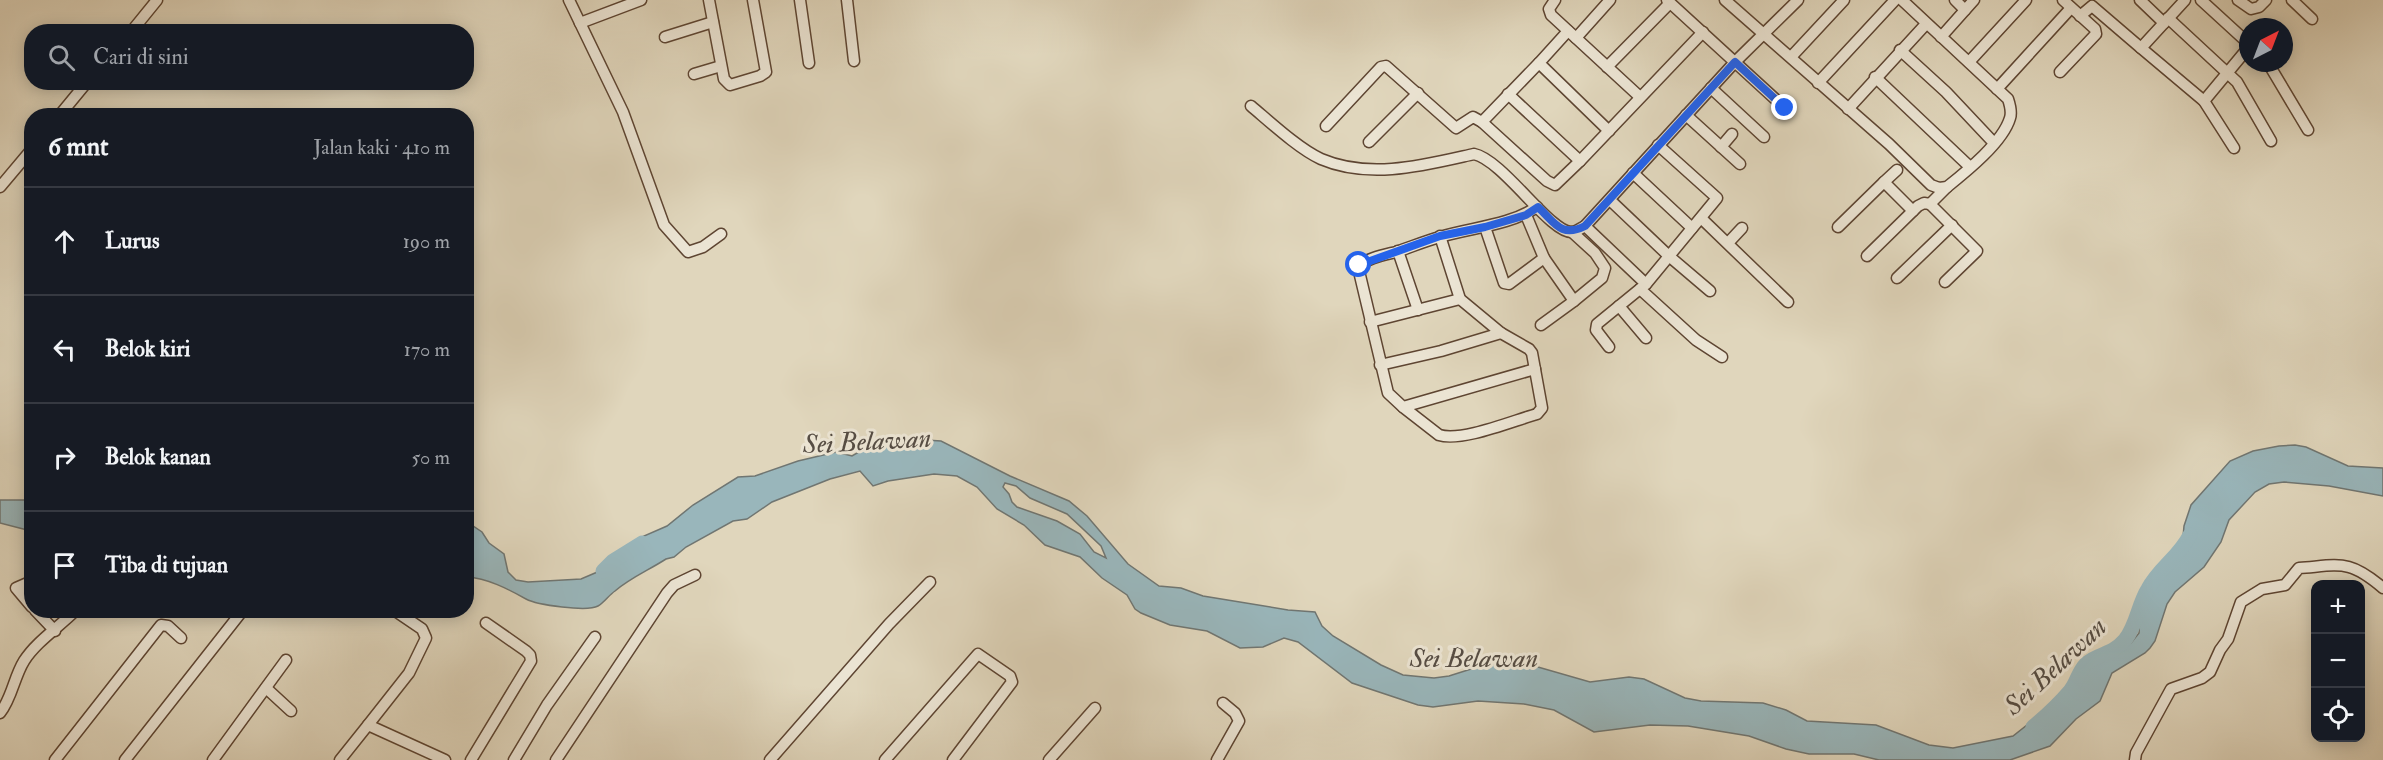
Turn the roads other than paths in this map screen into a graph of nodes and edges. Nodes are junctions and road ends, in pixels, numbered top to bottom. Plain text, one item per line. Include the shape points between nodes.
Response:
1 (157, 0) edge
2 (568, 0) edge
3 (641, 0) edge
4 (710, 0) edge
5 (753, 0) edge
6 (800, 0) edge
7 (847, 0) edge
8 (1555, 0) edge
9 (1610, 0) edge
10 (1725, 0) edge
11 (1743, 0) edge
12 (1798, 0) edge
13 (1844, 0) edge
14 (1894, 0) edge
15 (1902, 0) edge
16 (1955, 0) edge
17 (1974, 0) edge
18 (2026, 0) edge
19 (2140, 0) edge
20 (2185, 0) edge
21 (2201, 0) edge
22 (2238, 0) edge
23 (2266, 0) edge
24 (2292, 0) edge
25 (1668, 2) edge
26 (2067, 4) edge
27 (1734, 9) junction
28 (1965, 9) junction
29 (2080, 16) junction
30 (2312, 20) dead end
31 (2166, 21) junction
32 (713, 22) junction
33 (580, 23) junction
34 (137, 24) edge
35 (1926, 24) junction
36 (1703, 32) junction
37 (1572, 34) junction
38 (1764, 34) junction
39 (2239, 35) edge
40 (665, 37) dead end
41 (1941, 37) junction
42 (2141, 48) junction
43 (1900, 50) junction
44 (1791, 57) junction
45 (2239, 59) edge
46 (854, 61) dead end
47 (1735, 62) junction
48 (1969, 62) junction
49 (809, 63) dead end
50 (1539, 63) junction
51 (721, 66) junction
52 (1607, 67) junction
53 (2060, 72) dead end
54 (2273, 72) edge
55 (2227, 73) junction
56 (693, 74) dead end
57 (1875, 77) junction
58 (1818, 82) junction
59 (1711, 88) junction
60 (1997, 89) junction
61 (80, 90) edge
62 (1418, 93) junction
63 (1508, 94) junction
64 (1640, 96) junction
65 (2204, 101) junction
66 (1251, 106) dead end
67 (66, 108) edge
68 (1785, 108) dead end
69 (1848, 109) junction
70 (1686, 115) junction
71 (1482, 122) junction
72 (1326, 126) dead end
73 (2308, 130) dead end
74 (1609, 131) junction
75 (1732, 134) dead end
76 (1764, 137) dead end
77 (2271, 141) dead end
78 (1369, 142) dead end
79 (1994, 142) junction
80 (1658, 145) junction
81 (1721, 147) junction
82 (2234, 148) dead end
83 (24, 158) edge
84 (1580, 161) junction
85 (1740, 164) dead end
86 (1970, 167) junction
87 (1897, 170) dead end
88 (1632, 172) junction
89 (1884, 182) junction
90 (0, 187) edge
91 (1947, 187) junction
92 (1610, 200) junction
93 (1930, 204) junction
94 (1538, 207) junction
95 (1913, 211) junction
96 (1526, 215) junction
97 (1701, 218) junction
98 (1952, 225) junction
99 (1585, 226) junction
100 (1485, 227) junction
101 (1838, 227) dead end
102 (1692, 228) junction
103 (1742, 228) dead end
104 (1572, 232) junction
105 (721, 234) dead end
106 (1440, 236) junction
107 (1728, 243) junction
108 (1398, 251) junction
109 (1867, 256) dead end
110 (1670, 257) junction
111 (1544, 258) junction
112 (1897, 278) dead end
113 (1945, 282) dead end
114 (1643, 287) junction
115 (1710, 291) dead end
116 (1460, 299) junction
117 (1574, 301) junction
118 (1788, 302) dead end
119 (1619, 306) junction
120 (1418, 310) junction
121 (1370, 322) junction
122 (1541, 325) dead end
123 (1501, 333) junction
124 (1646, 338) dead end
125 (1609, 346) dead end
126 (1722, 357) dead end
127 (1380, 365) junction
128 (1535, 369) junction
129 (1403, 407) junction
130 (695, 575) dead end
131 (930, 582) dead end
132 (24, 584) edge
133 (2383, 588) edge
134 (24, 598) edge
135 (42, 618) edge
136 (68, 618) edge
137 (237, 618) edge
138 (406, 618) edge
139 (486, 623) dead end
140 (55, 631) junction
141 (595, 637) dead end
142 (181, 638) dead end
143 (286, 660) dead end
144 (266, 688) junction
145 (1223, 704) dead end
146 (1095, 708) dead end
147 (291, 711) dead end
148 (0, 713) edge
149 (368, 725) junction
150 (55, 760) edge
151 (124, 760) edge
152 (213, 760) edge
153 (340, 760) edge
154 (445, 760) edge
155 (471, 760) edge
156 (514, 760) edge
157 (556, 760) edge
158 (770, 760) edge
159 (885, 760) edge
160 (953, 760) edge
161 (1049, 760) edge
162 (1217, 760) edge
163 (2134, 760) edge

1 - 34 street
2 - 33 street
3 - 33 street
4 - 32 street
5 - 51 street via 765,74 730,85
6 - 49 street
7 - 46 street
8 - 37 street via 1550,12
9 - 37 street
10 - 27 street
11 - 27 street
12 - 38 street
13 - 44 street
14 - 58 street
15 - 35 street
16 - 28 street
17 - 28 street
18 - 48 street
19 - 31 street
20 - 31 street
21 - 39 street
22 - 23 street via 2251,9
24 - 30 street
25 - 36 street
25 - 52 street
26 - 29 street
26 - 60 street
27 - 38 street
28 - 41 street
29 - 42 street via 2092,6
29 - 53 street via 2095,29 2096,36
31 - 42 street
31 - 55 street
32 - 40 street
32 - 51 street
33 - 105 street via 623,112 664,225 688,252
35 - 41 street
35 - 43 street
36 - 47 street
36 - 64 street
37 - 50 street
37 - 52 street
38 - 44 street
38 - 47 street
41 - 48 street
42 - 65 street
43 - 57 street
43 - 79 street
44 - 58 street
45 - 55 street
47 - 59 street
47 - 68 street
48 - 60 street
50 - 63 street
50 - 74 street
51 - 56 street
52 - 64 street
54 - 73 street
55 - 65 street
55 - 77 street via 2240,86
57 - 69 street
57 - 86 street
58 - 69 street
59 - 70 street
59 - 76 street
60 - 79 street via 2008,99 2011,116
61 - 67 street
62 - 71 street via 1456,128 1473,117
62 - 72 street via 1390,68 1381,67
62 - 78 street
63 - 71 street
63 - 84 street
64 - 74 street
65 - 82 street
66 - 94 street via 1320,159 1354,167 1399,168 1480,155
69 - 91 street via 1931,184
70 - 80 street
70 - 81 street
71 - 84 street via 1552,184 1559,183
74 - 84 street
75 - 81 street
79 - 86 street
80 - 88 street
80 - 97 street via 1717,198
81 - 85 street
83 - 90 street
86 - 91 street
87 - 89 street
88 - 92 street
88 - 102 street
89 - 95 street
89 - 101 street
91 - 93 street
92 - 99 street
92 - 110 street
93 - 95 street via 1924,203
93 - 98 street
94 - 96 street
94 - 104 street via 1565,231
95 - 109 street
96 - 100 street
96 - 111 street
97 - 102 street
97 - 107 street
98 - 112 street
98 - 113 street via 1977,251
99 - 104 street
99 - 114 street
100 - 106 street
100 - 111 street via 1504,284
102 - 110 street
103 - 107 street
104 - 117 street via 1605,268 1602,278
106 - 108 street
106 - 116 street
107 - 118 street
108 - 120 street
108 - 121 street via 1358,267
110 - 114 street
110 - 115 street
111 - 117 street
114 - 119 street
114 - 126 street via 1696,340
116 - 120 street
116 - 123 street
117 - 122 street
119 - 124 street
119 - 125 street via 1595,327
120 - 121 street
121 - 127 street
123 - 127 street
123 - 128 street via 1529,349
127 - 129 street via 1388,393
128 - 129 street
128 - 129 street via 1540,411 1464,435 1439,435
130 - 157 street via 667,593
131 - 158 street
132 - 134 street via 16,588
133 - 163 street via 2356,568 2344,565 2299,568 2285,585 2262,589 2241,602 2228,639 2210,672 2171,689
135 - 140 street
136 - 140 street
137 - 151 street
138 - 149 street via 422,629 426,638 409,673
139 - 155 street via 526,651 531,661
140 - 148 street via 26,658
141 - 156 street
142 - 150 street via 161,624
143 - 144 street
144 - 147 street
144 - 152 street
145 - 162 street via 1235,712 1239,721
146 - 161 street
149 - 153 street
149 - 154 street
159 - 160 street via 978,654 1013,680

